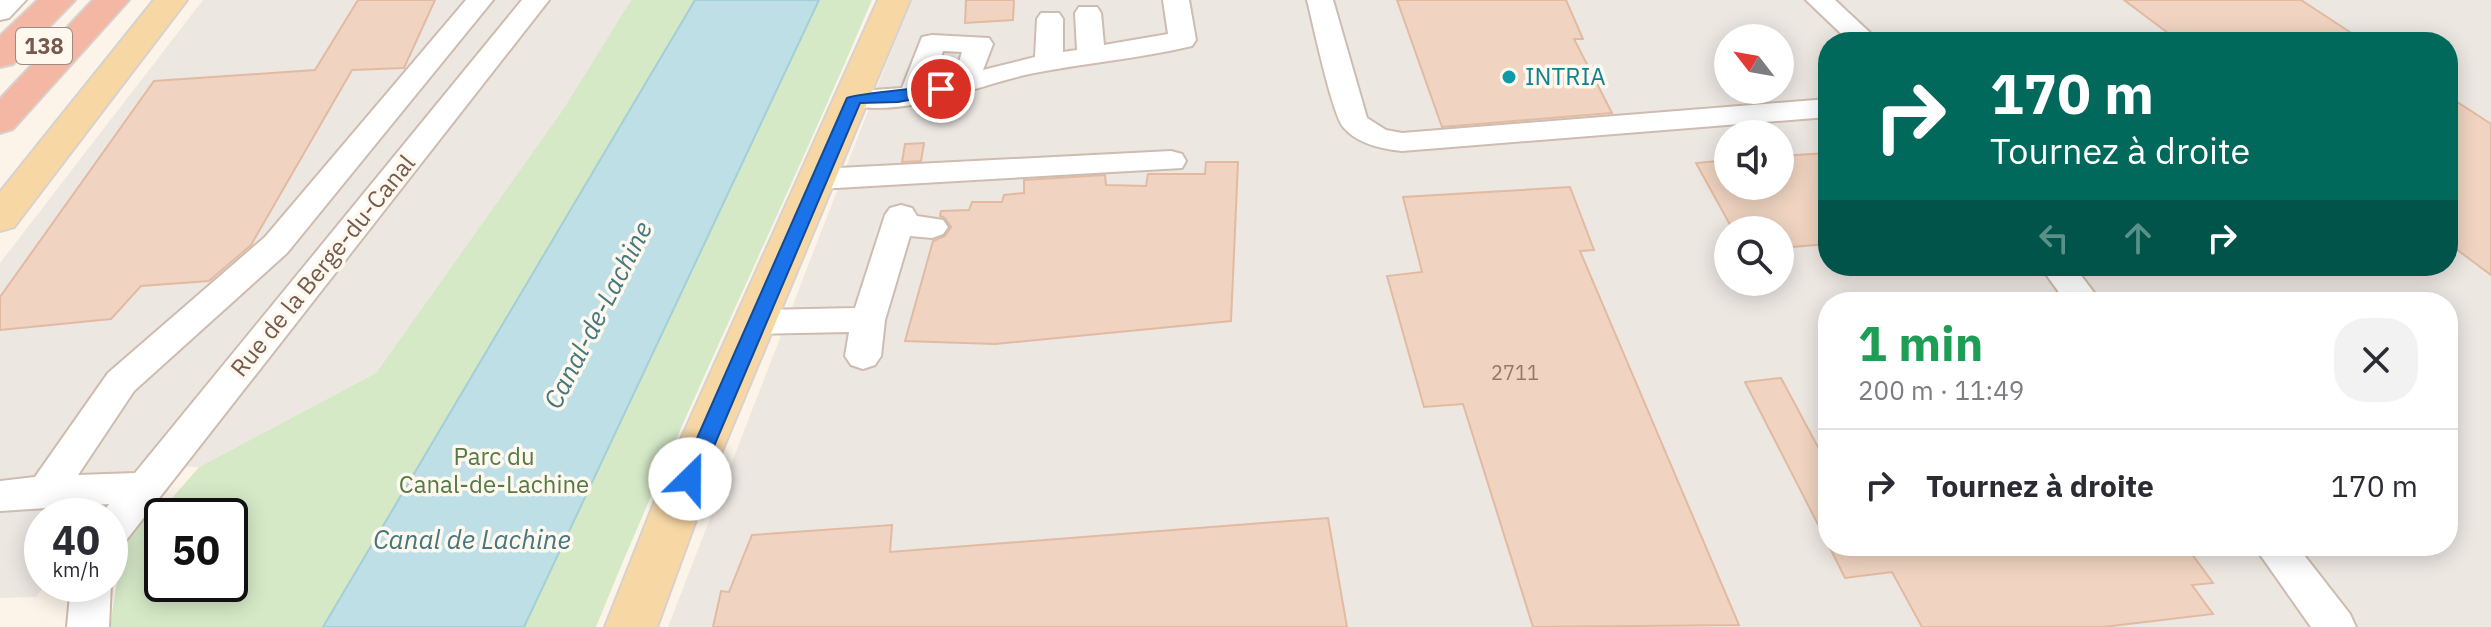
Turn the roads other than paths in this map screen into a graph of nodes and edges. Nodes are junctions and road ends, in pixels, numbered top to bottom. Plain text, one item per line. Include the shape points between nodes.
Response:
1 (13, 0) edge
2 (58, 0) edge
3 (88, 0) edge
4 (112, 0) edge
5 (171, 0) edge
6 (480, 0) edge
7 (536, 0) edge
8 (894, 0) edge
9 (1176, 0) edge
10 (1320, 0) edge
11 (1819, 0) edge
12 (0, 12) edge
13 (1088, 13) dead end
14 (1050, 19) dead end
15 (1855, 32) edge
16 (0, 56) edge
17 (1091, 56) junction
18 (1049, 63) junction
19 (426, 68) junction
20 (480, 69) junction
21 (968, 84) junction
22 (0, 92) edge
23 (914, 95) junction
24 (854, 98) junction
25 (1818, 109) edge
26 (0, 121) edge
27 (348, 160) junction
28 (408, 160) junction
29 (1171, 161) dead end
30 (819, 179) junction
31 (0, 218) edge
32 (911, 222) dead end
33 (2064, 276) edge
34 (2076, 292) edge
35 (868, 320) junction
36 (756, 322) junction
37 (863, 356) dead end
38 (142, 488) junction
39 (46, 491) junction
40 (0, 496) edge
41 (128, 507) edge
42 (2282, 556) edge
43 (90, 602) edge
44 (88, 627) edge
45 (631, 627) edge
46 (2335, 627) edge

1 - 12 street
2 - 16 highway
3 - 22 highway, 138
4 - 26 highway
5 - 31 main road
6 - 19 street
7 - 20 street, Rue de la Berge-du-Canal
8 - 24 main road
9 - 17 street via 1182,40
10 - 25 street via 1353,121 1387,140
11 - 15 street
13 - 17 street
14 - 18 street
17 - 18 street
18 - 21 street
19 - 20 street
19 - 27 street
20 - 28 street, Rue de la Berge-du-Canal
21 - 23 street
21 - 23 street via 979,44 932,43
23 - 24 street
24 - 30 main road
27 - 28 street
27 - 39 street via 260,261 121,382
28 - 38 street, Rue de la Berge-du-Canal
29 - 30 street
30 - 36 main road
32 - 35 street
33 - 34 street
35 - 36 street
35 - 37 street
36 - 45 main road
38 - 39 street
38 - 41 street, Rue de la Berge-du-Canal
39 - 40 street
42 - 46 street
43 - 44 street

